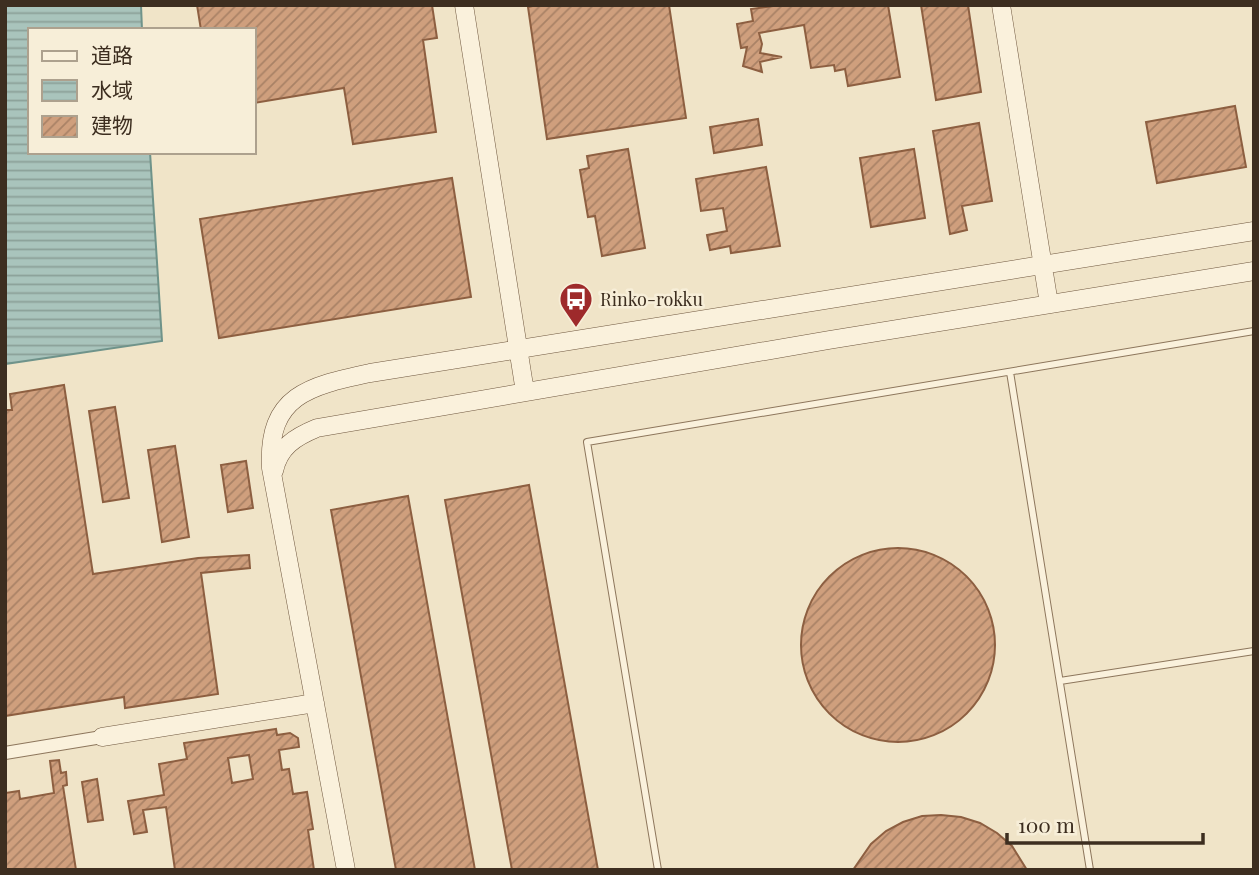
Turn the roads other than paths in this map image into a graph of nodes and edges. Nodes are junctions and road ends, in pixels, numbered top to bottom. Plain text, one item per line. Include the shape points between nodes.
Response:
1 (464, 5) edge
2 (1001, 5) edge
3 (1254, 231) edge
4 (1044, 264) junction
5 (1254, 271) edge
6 (1049, 303) junction
7 (1254, 331) edge
8 (519, 349) junction
9 (1010, 372) junction
10 (525, 392) junction
11 (273, 477) junction
12 (1254, 652) edge
13 (1060, 681) junction
14 (315, 703) junction
15 (102, 737) joint
16 (5, 753) edge
17 (346, 870) edge
18 (658, 870) edge
19 (1090, 870) edge

1 - 8 street
2 - 4 street
3 - 4 street
4 - 6 street
4 - 8 street
5 - 6 street
6 - 10 street
7 - 9 lane
8 - 10 street
8 - 11 street via 370,373 317,387 281,413 270,450
9 - 13 lane
9 - 18 lane via 587,442
10 - 11 street via 317,428 301,434 280,453
11 - 14 street
12 - 13 lane
13 - 19 lane
14 - 15 street
14 - 17 street
15 - 16 street

